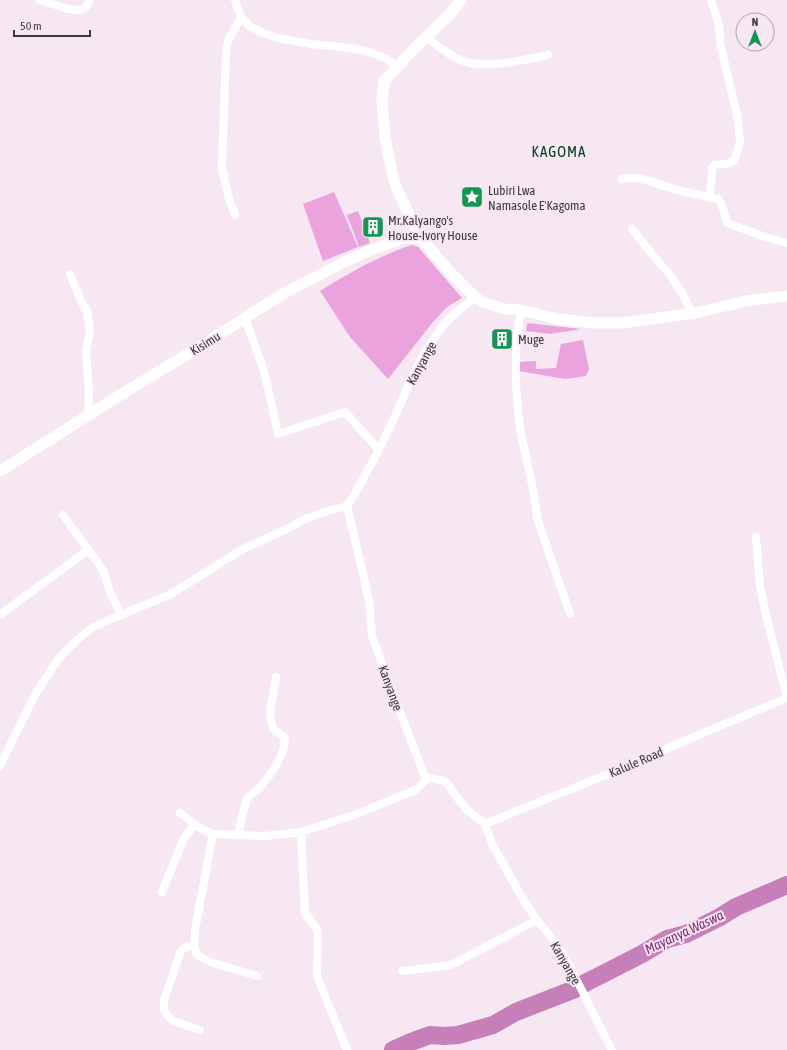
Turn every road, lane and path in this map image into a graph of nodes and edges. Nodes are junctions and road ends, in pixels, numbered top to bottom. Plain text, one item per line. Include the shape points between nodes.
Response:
1 (40, 0) edge
2 (90, 0) edge
3 (235, 0) edge
4 (461, 0) edge
5 (711, 0) edge
6 (241, 17) junction
7 (426, 37) junction
8 (548, 55) dead end
9 (396, 67) junction
10 (622, 179) dead end
11 (709, 197) junction
12 (235, 215) dead end
13 (632, 228) dead end
14 (420, 237) junction
15 (787, 243) edge
16 (70, 274) dead end
17 (787, 296) edge
18 (475, 297) junction
19 (521, 310) junction
20 (692, 313) junction
21 (245, 318) junction
22 (88, 416) junction
23 (379, 450) junction
24 (0, 472) edge
25 (348, 506) junction
26 (63, 515) dead end
27 (756, 536) dead end
28 (88, 550) junction
29 (122, 614) junction
30 (570, 614) dead end
31 (0, 615) edge
32 (276, 677) dead end
33 (787, 698) edge
34 (0, 766) edge
35 (428, 778) junction
36 (180, 813) dead end
37 (485, 824) junction
38 (195, 825) junction
39 (301, 832) junction
40 (213, 834) junction
41 (238, 835) junction
42 (162, 892) dead end
43 (537, 920) junction
44 (194, 946) junction
45 (402, 971) dead end
46 (257, 976) dead end
47 (200, 1030) dead end
48 (347, 1050) edge
49 (612, 1050) edge

1 - 2 street via 80,10 86,7
3 - 6 street
4 - 7 street
5 - 11 street via 720,26 720,43 737,114 740,143 734,161 714,165 712,168
6 - 9 street via 251,27 278,38 370,52 387,59
6 - 12 street via 228,41 226,51 222,168
7 - 8 street via 460,60 477,64 502,63
7 - 9 street
9 - 14 street via 383,86 385,138 396,187
10 - 11 street via 648,180
11 - 15 street via 718,199 730,224
13 - 20 street via 670,275
14 - 18 street
14 - 21 street, Kisimu via 402,239 346,261 281,295
16 - 22 street via 87,311 90,331 86,351
17 - 20 street via 746,301
18 - 19 street via 492,305
18 - 23 street, Kanyange via 443,325 424,354
19 - 20 street via 557,319 595,323 622,323
19 - 30 street via 517,330 516,383 520,427 536,504 536,518
21 - 22 street, Kisimu
21 - 23 street via 264,371 278,434 345,412
22 - 24 street, Kisimu
23 - 25 street, Kanyange
25 - 29 street via 305,519 243,549 171,594
25 - 35 street, Kanyange via 369,602 372,636 392,694 424,774
26 - 28 street
27 - 33 street via 760,586
28 - 29 street via 103,570 110,592
28 - 31 street
29 - 34 street via 92,628 58,658 35,695
32 - 41 street via 270,714 273,728 285,738 285,744 280,759 261,786 248,799
33 - 37 street, Kalule Road
35 - 37 street via 444,781 466,809
35 - 39 street via 416,790 357,814
36 - 38 street
37 - 43 street, Kanyange via 492,844
38 - 40 street
38 - 42 street via 184,838
39 - 41 street via 265,836
39 - 48 street via 305,913 317,929 317,976
40 - 41 street
40 - 44 street
43 - 45 street via 451,965
43 - 49 street, Kanyange via 568,963
44 - 46 street via 197,955 210,962
44 - 47 street via 181,951 164,1000 164,1009 173,1021

